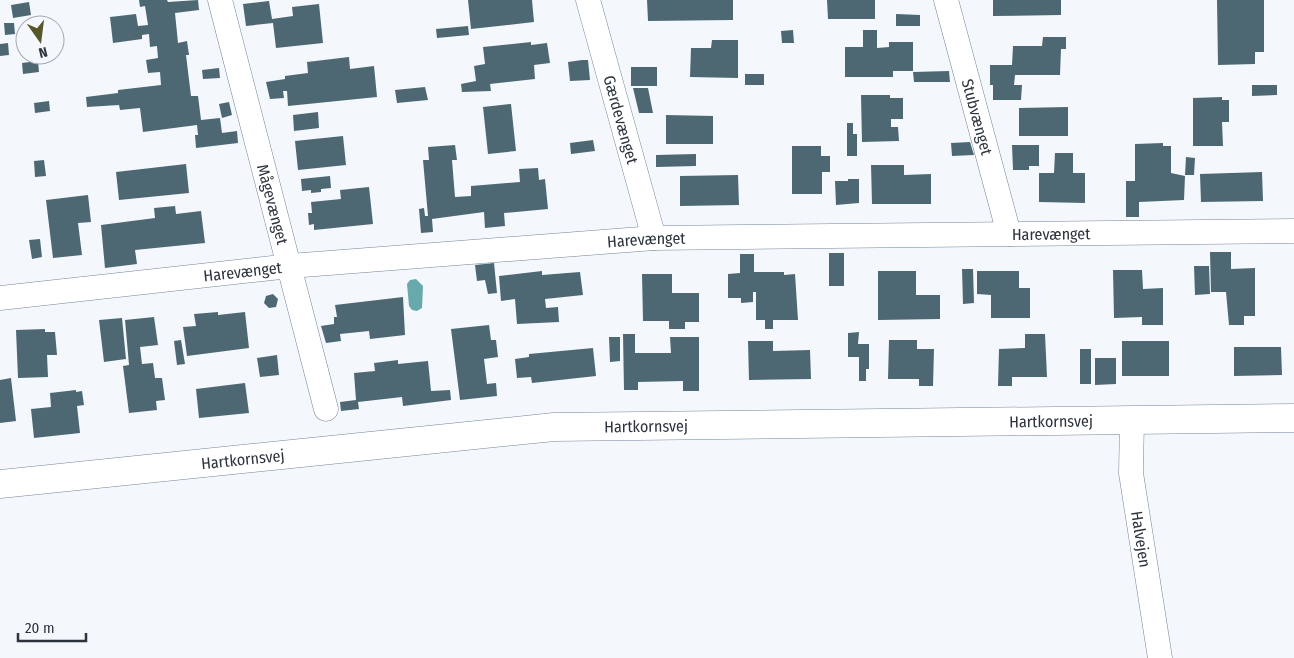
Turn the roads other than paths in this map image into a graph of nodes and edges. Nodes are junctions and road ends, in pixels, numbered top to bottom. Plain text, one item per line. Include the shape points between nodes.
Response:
1 (220, 0) edge
2 (588, 0) edge
3 (946, 0) edge
4 (1294, 232) edge
5 (1009, 234) junction
6 (654, 238) junction
7 (290, 266) junction
8 (0, 298) edge
9 (326, 408) dead end
10 (1294, 418) edge
11 (1132, 419) junction
12 (0, 484) edge
13 (1160, 658) edge

1 - 7 street, Mågevænget
2 - 6 street, Gærdevænget
3 - 5 street, Stubvænget
4 - 5 street, Harevænget
5 - 6 street, Harevænget
6 - 7 street, Harevænget
7 - 8 street, Harevænget
7 - 9 street, Mågevænget
10 - 11 street, Hartkornsvej
11 - 12 street, Hartkornsvej via 554,427
11 - 13 street, Halvejen via 1130,473

